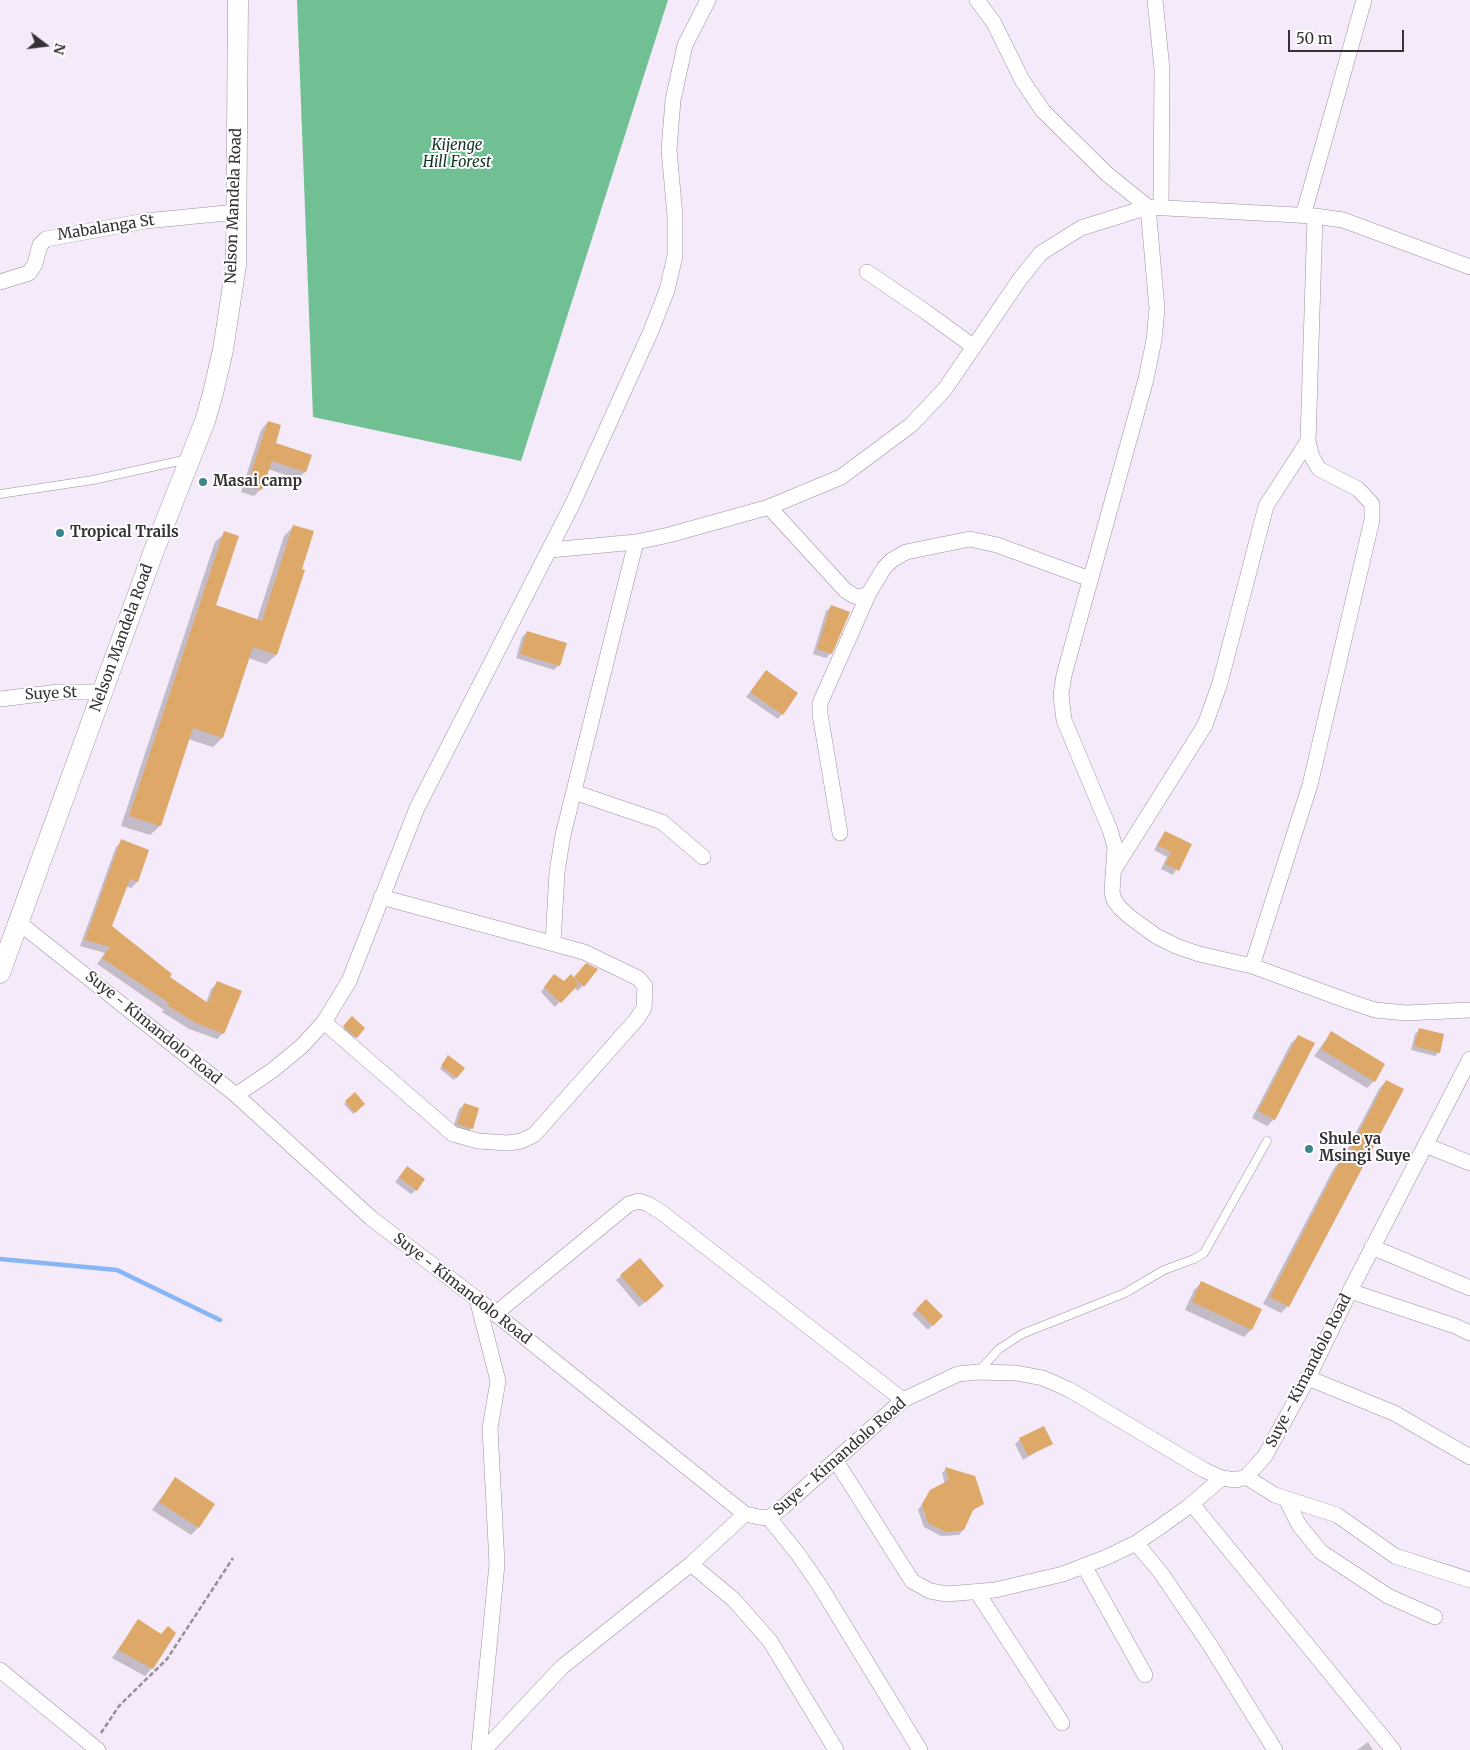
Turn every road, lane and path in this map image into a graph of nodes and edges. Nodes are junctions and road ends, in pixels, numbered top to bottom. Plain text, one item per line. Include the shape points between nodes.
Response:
1 (238, 0) edge
2 (708, 0) edge
3 (977, 0) edge
4 (1155, 0) edge
5 (1364, 0) edge
6 (1155, 207) junction
7 (237, 212) junction
8 (1309, 216) junction
9 (1470, 267) edge
10 (867, 272) dead end
11 (0, 282) edge
12 (974, 348) junction
13 (1308, 441) junction
14 (190, 459) junction
15 (0, 494) edge
16 (769, 507) junction
17 (636, 542) junction
18 (550, 550) junction
19 (1090, 579) junction
20 (869, 593) junction
21 (103, 692) junction
22 (0, 699) edge
23 (574, 792) junction
24 (840, 832) dead end
25 (703, 857) dead end
26 (1115, 868) junction
27 (381, 897) junction
28 (18, 922) junction
29 (553, 944) junction
30 (1252, 966) junction
31 (0, 973) edge
32 (1470, 1010) edge
33 (324, 1022) junction
34 (1470, 1059) edge
35 (236, 1095) junction
36 (1267, 1141) dead end
37 (1425, 1145) junction
38 (1470, 1162) edge
39 (1372, 1247) junction
40 (1470, 1288) edge
41 (1350, 1290) junction
42 (477, 1299) junction
43 (495, 1314) junction
44 (1470, 1333) edge
45 (978, 1372) junction
46 (1308, 1378) junction
47 (903, 1400) junction
48 (1470, 1456) edge
49 (836, 1460) junction
50 (1246, 1477) junction
51 (1222, 1478) junction
52 (1286, 1499) junction
53 (1192, 1504) junction
54 (745, 1514) junction
55 (769, 1518) junction
56 (1136, 1543) junction
57 (233, 1558) dead end
58 (691, 1564) junction
59 (1084, 1566) junction
60 (1470, 1580) edge
61 (978, 1592) junction
62 (1435, 1617) dead end
63 (0, 1670) edge
64 (1145, 1675) dead end
65 (1062, 1723) dead end
66 (96, 1747) edge
67 (479, 1750) edge
68 (484, 1750) edge
69 (836, 1750) edge
70 (920, 1750) edge
71 (1275, 1750) edge
72 (1393, 1750) edge

1 - 7 main road, Nelson Mandela Road
2 - 18 street via 685,45 673,100 669,150 675,256 667,290
3 - 6 street via 994,23 1022,80 1043,111 1107,174
4 - 6 street via 1162,70
5 - 8 street
6 - 8 street
6 - 12 street via 1081,228 1041,254 1020,279
6 - 19 street via 1154,340
7 - 11 street, Mabalanga St via 145,221 46,239 40,245 29,273
7 - 14 main road, Nelson Mandela Road via 236,265 223,350 205,421
8 - 9 street via 1343,220
8 - 13 street
10 - 12 street
12 - 16 street via 945,389 911,425 841,477
13 - 26 street via 1266,506 1220,683 1204,725
13 - 30 street via 1318,469 1358,489 1372,504 1372,520 1310,785
14 - 15 lane via 93,480
14 - 21 main road, Nelson Mandela Road
16 - 17 street
16 - 20 street via 845,590 854,596
17 - 18 street
17 - 23 street
18 - 27 street via 416,808
19 - 20 street via 997,545 970,539 906,552 884,568
19 - 26 street via 1061,695 1064,720 1110,830 1115,847
20 - 24 street via 820,704
21 - 22 street, Suye St via 58,692
21 - 28 main road, Nelson Mandela Road
23 - 25 street via 662,822
23 - 29 street via 557,872
26 - 30 street via 1114,900 1156,936 1200,954
27 - 29 street
27 - 33 street via 349,981
28 - 31 main road, Nelson Mandela Road
28 - 35 street, Suye - Kimandolo Road
29 - 33 street via 584,952 638,978 645,986 644,1008 534,1135 521,1141 478,1141 453,1134
30 - 32 street via 1375,1010 1406,1013
33 - 35 street via 294,1052
34 - 37 street, Suye - Kimandolo Road
35 - 42 street, Suye - Kimandolo Road via 371,1218
36 - 45 lane via 1204,1252 1164,1270 1126,1293 1022,1334 999,1349
37 - 38 street
37 - 39 street, Suye - Kimandolo Road
39 - 40 street
39 - 41 street, Suye - Kimandolo Road
41 - 44 street
41 - 46 street, Suye - Kimandolo Road
42 - 43 street, Suye - Kimandolo Road
42 - 67 street via 498,1382 490,1428 497,1564
43 - 47 street via 629,1204 639,1201 661,1212
43 - 54 street, Suye - Kimandolo Road
45 - 47 street, Suye - Kimandolo Road via 958,1374
45 - 51 street, Suye - Kimandolo Road via 1043,1378 1070,1390
46 - 48 street via 1394,1413
46 - 50 street, Suye - Kimandolo Road via 1265,1456
47 - 49 street, Suye - Kimandolo Road
49 - 55 street, Suye - Kimandolo Road
49 - 61 street via 912,1581 930,1591 947,1594
50 - 51 street, Suye - Kimandolo Road via 1236,1480
50 - 52 street via 1268,1492
51 - 53 street
52 - 60 street via 1337,1515 1395,1556
52 - 62 street via 1299,1525 1321,1552 1388,1596
53 - 56 street
53 - 72 street
54 - 55 street, Suye - Kimandolo Road
54 - 58 street
55 - 70 street via 820,1586
56 - 59 street
56 - 71 street via 1161,1573 1210,1645
57 - 66 path via 167,1660 120,1706
58 - 68 street via 562,1668
58 - 69 street via 734,1600 770,1642
59 - 61 street via 1062,1574
59 - 64 street
61 - 65 street
63 - 66 street

